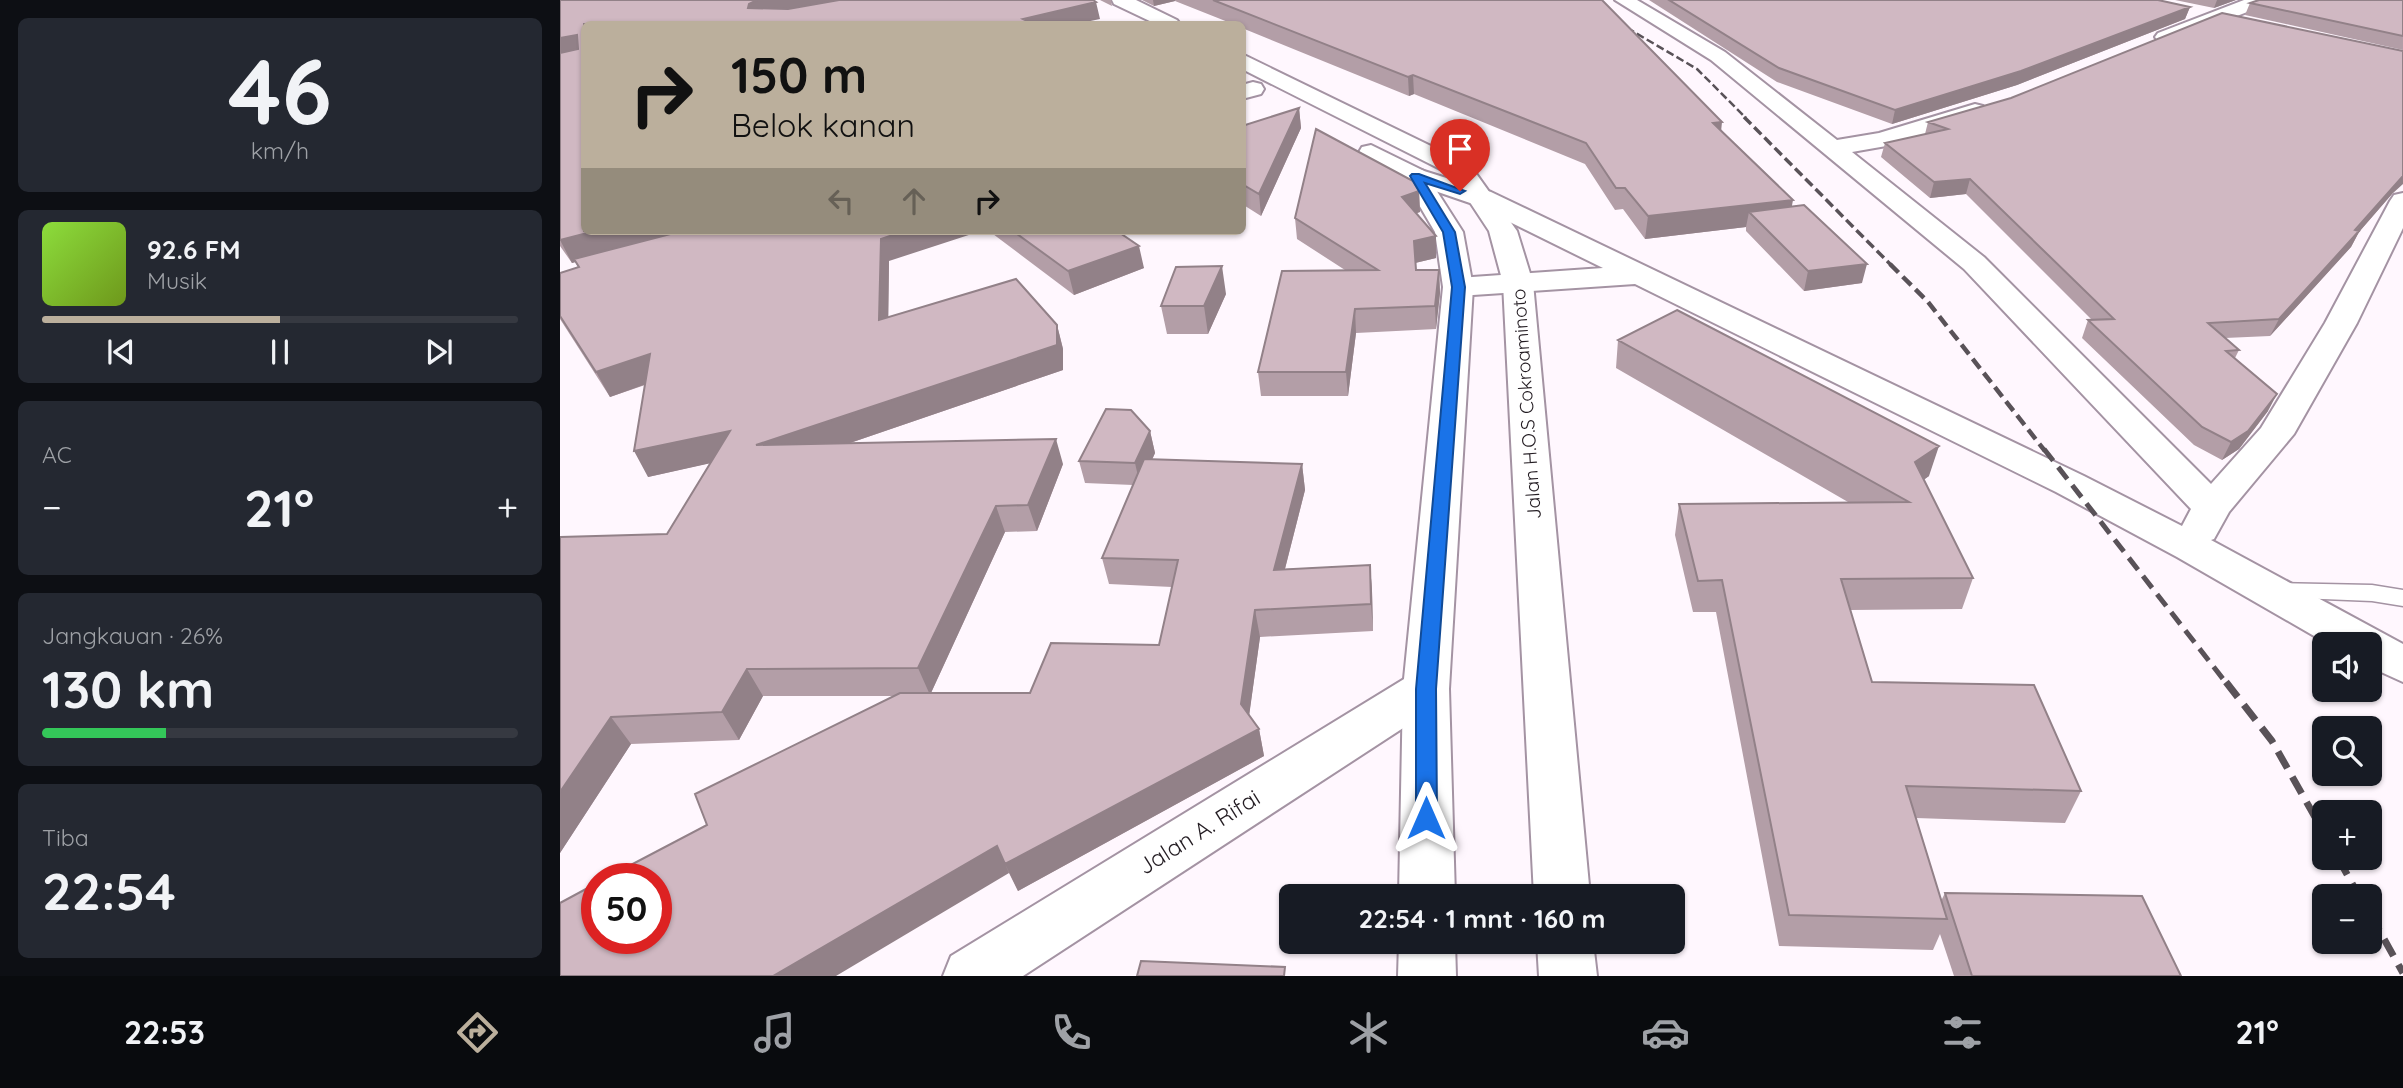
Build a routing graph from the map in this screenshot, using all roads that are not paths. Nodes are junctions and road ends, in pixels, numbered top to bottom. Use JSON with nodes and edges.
{"nodes":[{"id":1,"x":1121,"y":0,"type":"edge"},
{"id":2,"x":1624,"y":0,"type":"edge"},
{"id":3,"x":2261,"y":0,"type":"edge"},
{"id":4,"x":2189,"y":11,"type":"edge"},
{"id":5,"x":1105,"y":12,"type":"dead end"},
{"id":6,"x":2215,"y":16,"type":"junction"},
{"id":7,"x":1122,"y":21,"type":"edge"},
{"id":8,"x":1164,"y":21,"type":"edge"},
{"id":9,"x":2258,"y":25,"type":"edge"},
{"id":10,"x":2152,"y":43,"type":"edge"},
{"id":11,"x":1246,"y":81,"type":"edge"},
{"id":12,"x":1246,"y":82,"type":"edge"},
{"id":13,"x":1996,"y":103,"type":"edge"},
{"id":14,"x":1833,"y":148,"type":"junction"},
{"id":15,"x":1415,"y":176,"type":"junction"},
{"id":16,"x":1482,"y":198,"type":"junction"},
{"id":17,"x":2403,"y":201,"type":"edge"},
{"id":18,"x":1640,"y":275,"type":"junction"},
{"id":19,"x":1518,"y":283,"type":"junction"},
{"id":20,"x":1458,"y":287,"type":"junction"},
{"id":21,"x":2212,"y":507,"type":"junction"},
{"id":22,"x":2191,"y":547,"type":"junction"},
{"id":23,"x":2270,"y":591,"type":"junction"},
{"id":24,"x":2403,"y":598,"type":"edge"},
{"id":25,"x":2343,"y":632,"type":"edge"},
{"id":26,"x":2382,"y":654,"type":"edge"},
{"id":27,"x":2403,"y":665,"type":"edge"},
{"id":28,"x":1426,"y":689,"type":"junction"},
{"id":29,"x":1427,"y":884,"type":"edge"},
{"id":30,"x":1561,"y":884,"type":"edge"},
{"id":31,"x":1427,"y":954,"type":"edge"},
{"id":32,"x":1566,"y":954,"type":"edge"},
{"id":33,"x":972,"y":976,"type":"edge"},
{"id":34,"x":1427,"y":976,"type":"edge"},
{"id":35,"x":1568,"y":976,"type":"edge"}],
"edges":[{"from":1,"to":8,"type":"street"},
{"from":2,"to":14,"type":"street"},
{"from":3,"to":6,"type":"street"},
{"from":4,"to":6,"type":"street"},
{"from":5,"to":7,"type":"street"},
{"from":6,"to":9,"type":"street"},
{"from":6,"to":10,"type":"street"},
{"from":11,"to":16,"type":"street","name":"Jalan H.O.S Cokroaminoto"},
{"from":12,"to":15,"type":"street","name":"Jalan H.O.S Cokroaminoto"},
{"from":13,"to":14,"type":"street"},
{"from":14,"to":21,"type":"street"},
{"from":15,"to":16,"type":"street","name":"Jalan H.O.S Cokroaminoto"},
{"from":15,"to":20,"type":"street"},
{"from":16,"to":18,"type":"street","name":"Jalan H.O.S Cokroaminoto"},
{"from":16,"to":19,"type":"street","name":"Jalan H.O.S Cokroaminoto"},
{"from":17,"to":21,"type":"street"},
{"from":18,"to":19,"type":"street"},
{"from":18,"to":22,"type":"street","name":"Jalan H.O.S Cokroaminoto"},
{"from":19,"to":20,"type":"street"},
{"from":19,"to":30,"type":"street","name":"Jalan H.O.S Cokroaminoto"},
{"from":20,"to":28,"type":"street"},
{"from":21,"to":22,"type":"street"},
{"from":22,"to":23,"type":"street","name":"Jalan H.O.S Cokroaminoto"},
{"from":23,"to":24,"type":"lane"},
{"from":23,"to":25,"type":"street","name":"Jalan H.O.S Cokroaminoto"},
{"from":26,"to":27,"type":"street"},
{"from":28,"to":29,"type":"street"},
{"from":28,"to":33,"type":"street","name":"Jalan A. Rifai"},
{"from":31,"to":34,"type":"street"},
{"from":32,"to":35,"type":"street"}]}
